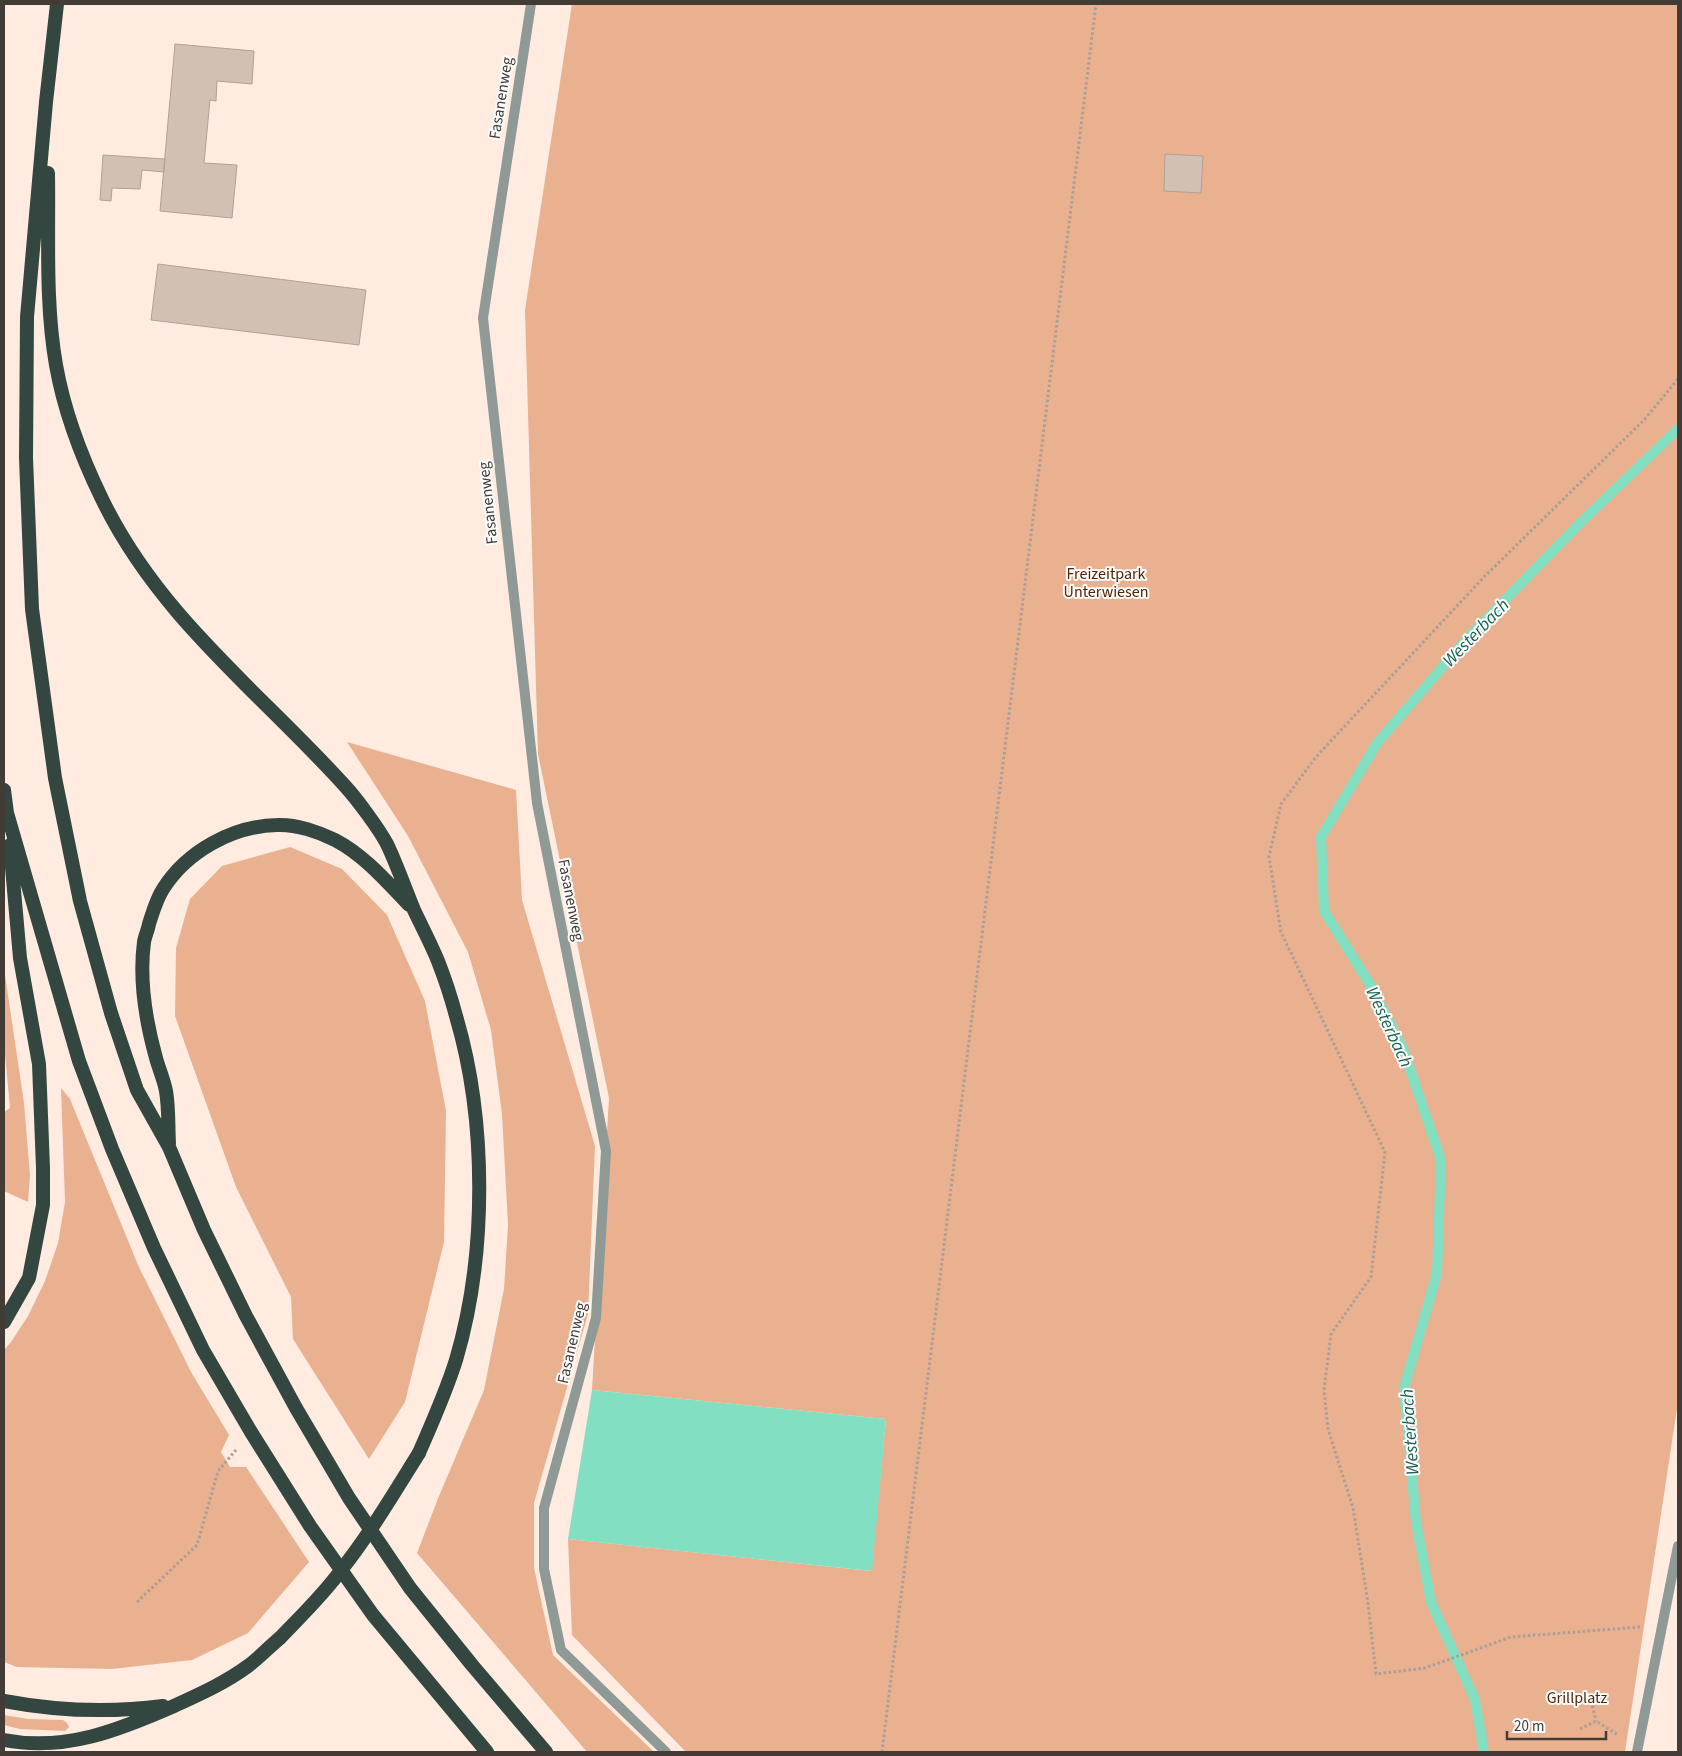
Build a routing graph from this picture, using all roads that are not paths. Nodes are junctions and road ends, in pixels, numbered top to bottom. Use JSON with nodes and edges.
{"nodes":[{"id":1,"x":57,"y":4,"type":"edge"},
{"id":2,"x":531,"y":4,"type":"edge"},
{"id":3,"x":46,"y":102,"type":"junction"},
{"id":4,"x":4,"y":790,"type":"edge"},
{"id":5,"x":7,"y":813,"type":"junction"},
{"id":6,"x":415,"y":912,"type":"junction"},
{"id":7,"x":169,"y":1147,"type":"junction"},
{"id":8,"x":4,"y":1322,"type":"edge"},
{"id":9,"x":1678,"y":1546,"type":"edge"},
{"id":10,"x":4,"y":1701,"type":"edge"},
{"id":11,"x":176,"y":1705,"type":"junction"},
{"id":12,"x":4,"y":1740,"type":"edge"},
{"id":13,"x":1638,"y":1750,"type":"edge"},
{"id":14,"x":487,"y":1752,"type":"edge"},
{"id":15,"x":546,"y":1752,"type":"edge"},
{"id":16,"x":666,"y":1752,"type":"edge"}],
"edges":[{"from":1,"to":3,"type":"highway"},
{"from":2,"to":16,"type":"lane","name":"Fasanenweg"},
{"from":3,"to":6,"type":"highway"},
{"from":3,"to":7,"type":"highway"},
{"from":4,"to":5,"type":"highway"},
{"from":5,"to":8,"type":"highway"},
{"from":5,"to":14,"type":"highway"},
{"from":6,"to":7,"type":"highway"},
{"from":6,"to":11,"type":"highway","bridge":true},
{"from":7,"to":15,"type":"highway"},
{"from":9,"to":13,"type":"lane"},
{"from":10,"to":11,"type":"highway"},
{"from":11,"to":12,"type":"highway"}]}
